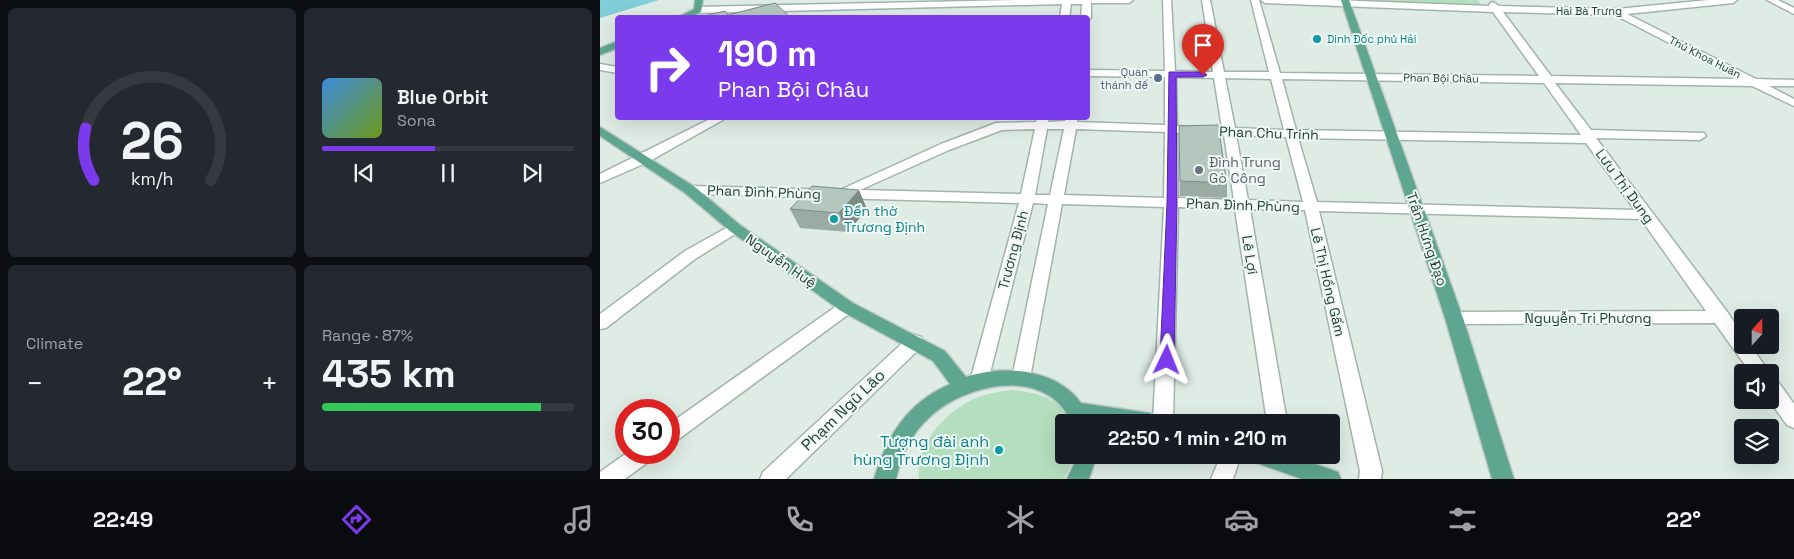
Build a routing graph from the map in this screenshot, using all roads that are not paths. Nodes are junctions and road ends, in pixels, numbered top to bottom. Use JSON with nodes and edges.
{"nodes":[{"id":1,"x":1087,"y":0,"type":"edge"},
{"id":2,"x":1129,"y":0,"type":"edge"},
{"id":3,"x":1167,"y":0,"type":"edge"},
{"id":4,"x":1206,"y":0,"type":"edge"},
{"id":5,"x":1255,"y":0,"type":"edge"},
{"id":6,"x":1265,"y":0,"type":"edge"},
{"id":7,"x":1733,"y":0,"type":"edge"},
{"id":8,"x":1771,"y":0,"type":"edge"},
{"id":9,"x":1066,"y":1,"type":"junction"},
{"id":10,"x":1297,"y":2,"type":"junction"},
{"id":11,"x":1345,"y":2,"type":"edge"},
{"id":12,"x":699,"y":4,"type":"edge"},
{"id":13,"x":864,"y":5,"type":"junction"},
{"id":14,"x":1493,"y":5,"type":"edge"},
{"id":15,"x":1794,"y":11,"type":"edge"},
{"id":16,"x":1303,"y":12,"type":"dead end"},
{"id":17,"x":1616,"y":12,"type":"junction"},
{"id":18,"x":684,"y":15,"type":"edge"},
{"id":19,"x":856,"y":15,"type":"edge"},
{"id":20,"x":1064,"y":15,"type":"edge"},
{"id":21,"x":1086,"y":15,"type":"edge"},
{"id":22,"x":615,"y":45,"type":"edge"},
{"id":23,"x":600,"y":52,"type":"edge"},
{"id":24,"x":600,"y":67,"type":"edge"},
{"id":25,"x":615,"y":70,"type":"edge"},
{"id":26,"x":1090,"y":73,"type":"edge"},
{"id":27,"x":1172,"y":74,"type":"junction"},
{"id":28,"x":1218,"y":75,"type":"junction"},
{"id":29,"x":1276,"y":76,"type":"junction"},
{"id":30,"x":1372,"y":77,"type":"junction"},
{"id":31,"x":1547,"y":80,"type":"junction"},
{"id":32,"x":1756,"y":83,"type":"junction"},
{"id":33,"x":1794,"y":83,"type":"edge"},
{"id":34,"x":1794,"y":102,"type":"edge"},
{"id":35,"x":716,"y":120,"type":"edge"},
{"id":36,"x":1042,"y":121,"type":"edge"},
{"id":37,"x":1071,"y":121,"type":"edge"},
{"id":38,"x":1172,"y":130,"type":"junction"},
{"id":39,"x":600,"y":131,"type":"edge"},
{"id":40,"x":1228,"y":131,"type":"junction"},
{"id":41,"x":1291,"y":134,"type":"junction"},
{"id":42,"x":1391,"y":136,"type":"junction"},
{"id":43,"x":1700,"y":136,"type":"dead end"},
{"id":44,"x":1589,"y":137,"type":"junction"},
{"id":45,"x":643,"y":158,"type":"junction"},
{"id":46,"x":600,"y":178,"type":"edge"},
{"id":47,"x":690,"y":190,"type":"junction"},
{"id":48,"x":842,"y":194,"type":"junction"},
{"id":49,"x":1027,"y":198,"type":"junction"},
{"id":50,"x":1056,"y":199,"type":"junction"},
{"id":51,"x":1172,"y":203,"type":"junction"},
{"id":52,"x":1242,"y":206,"type":"junction"},
{"id":53,"x":1310,"y":207,"type":"junction"},
{"id":54,"x":1417,"y":209,"type":"junction"},
{"id":55,"x":1647,"y":215,"type":"junction"},
{"id":56,"x":735,"y":228,"type":"junction"},
{"id":57,"x":846,"y":307,"type":"junction"},
{"id":58,"x":1722,"y":317,"type":"junction"},
{"id":59,"x":1454,"y":318,"type":"junction"},
{"id":60,"x":600,"y":323,"type":"edge"},
{"id":61,"x":915,"y":342,"type":"junction"},
{"id":62,"x":1754,"y":364,"type":"edge"},
{"id":63,"x":1021,"y":378,"type":"junction"},
{"id":64,"x":971,"y":384,"type":"junction"},
{"id":65,"x":1779,"y":398,"type":"edge"},
{"id":66,"x":1077,"y":414,"type":"edge"},
{"id":67,"x":1164,"y":414,"type":"edge"},
{"id":68,"x":1276,"y":414,"type":"edge"},
{"id":69,"x":1794,"y":419,"type":"edge"},
{"id":70,"x":680,"y":427,"type":"edge"},
{"id":71,"x":629,"y":464,"type":"edge"},
{"id":72,"x":1084,"y":464,"type":"edge"},
{"id":73,"x":1228,"y":464,"type":"edge"},
{"id":74,"x":1290,"y":464,"type":"edge"},
{"id":75,"x":608,"y":479,"type":"edge"},
{"id":76,"x":771,"y":479,"type":"edge"},
{"id":77,"x":885,"y":479,"type":"edge"},
{"id":78,"x":1078,"y":479,"type":"edge"},
{"id":79,"x":1222,"y":479,"type":"edge"},
{"id":80,"x":1330,"y":479,"type":"edge"},
{"id":81,"x":1370,"y":479,"type":"edge"},
{"id":82,"x":1503,"y":479,"type":"edge"}],
"edges":[{"from":1,"to":2,"type":"street"},
{"from":1,"to":9,"type":"street"},
{"from":1,"to":21,"type":"street"},
{"from":3,"to":27,"type":"street"},
{"from":4,"to":28,"type":"street","name":"Lê Lợi"},
{"from":5,"to":29,"type":"street","name":"Lê Thị Hồng Gấm"},
{"from":6,"to":10,"type":"street","name":"Hai Bà Trưng"},
{"from":7,"to":17,"type":"street","name":"Hai Bà Trưng"},
{"from":8,"to":15,"type":"street"},
{"from":9,"to":13,"type":"street"},
{"from":9,"to":20,"type":"street"},
{"from":10,"to":11,"type":"street","name":"Hai Bà Trưng"},
{"from":10,"to":16,"type":"street"},
{"from":11,"to":14,"type":"street","name":"Hai Bà Trưng"},
{"from":11,"to":30,"type":"main road","name":"Trần Hưng Đạo"},
{"from":12,"to":13,"type":"street"},
{"from":12,"to":18,"type":"main road"},
{"from":13,"to":19,"type":"street"},
{"from":14,"to":17,"type":"street","name":"Hai Bà Trưng"},
{"from":14,"to":31,"type":"street","name":"Lưu Thị Dung"},
{"from":17,"to":32,"type":"street","name":"Thủ Khoa Huân"},
{"from":22,"to":23,"type":"main road"},
{"from":24,"to":25,"type":"street"},
{"from":26,"to":27,"type":"street","name":"Phan Bội Châu"},
{"from":27,"to":28,"type":"street","name":"Phan Bội Châu"},
{"from":27,"to":38,"type":"street"},
{"from":28,"to":29,"type":"street","name":"Phan Bội Châu"},
{"from":28,"to":40,"type":"street","name":"Lê Lợi"},
{"from":29,"to":30,"type":"street","name":"Phan Bội Châu"},
{"from":29,"to":41,"type":"street","name":"Lê Thị Hồng Gấm"},
{"from":30,"to":31,"type":"street","name":"Phan Bội Châu"},
{"from":30,"to":42,"type":"main road","name":"Trần Hưng Đạo"},
{"from":31,"to":32,"type":"street","name":"Phan Bội Châu"},
{"from":31,"to":44,"type":"street","name":"Lưu Thị Dung"},
{"from":32,"to":33,"type":"street","name":"Phan Bội Châu"},
{"from":32,"to":34,"type":"street","name":"Thủ Khoa Huân"},
{"from":35,"to":45,"type":"street"},
{"from":36,"to":37,"type":"street","name":"Phan Chu Trinh"},
{"from":36,"to":48,"type":"street","name":"Phan Chu Trinh"},
{"from":36,"to":49,"type":"street","name":"Trương Định"},
{"from":37,"to":38,"type":"street","name":"Phan Chu Trinh"},
{"from":37,"to":50,"type":"street"},
{"from":38,"to":40,"type":"street","name":"Phan Chu Trinh"},
{"from":38,"to":51,"type":"street"},
{"from":39,"to":45,"type":"main road","name":"Nguyễn Huệ"},
{"from":40,"to":41,"type":"street","name":"Phan Chu Trinh"},
{"from":40,"to":52,"type":"street","name":"Lê Lợi"},
{"from":41,"to":42,"type":"street","name":"Phan Chu Trinh"},
{"from":41,"to":53,"type":"street","name":"Lê Thị Hồng Gấm"},
{"from":42,"to":44,"type":"street","name":"Phan Chu Trinh"},
{"from":42,"to":54,"type":"main road","name":"Trần Hưng Đạo"},
{"from":43,"to":44,"type":"street","name":"Phan Chu Trinh"},
{"from":44,"to":55,"type":"street","name":"Lưu Thị Dung"},
{"from":45,"to":46,"type":"street"},
{"from":45,"to":47,"type":"main road","name":"Nguyễn Huệ"},
{"from":47,"to":48,"type":"street","name":"Phan Đình Phùng"},
{"from":47,"to":56,"type":"main road","name":"Nguyễn Huệ"},
{"from":48,"to":49,"type":"street","name":"Phan Đình Phùng"},
{"from":49,"to":50,"type":"street","name":"Phan Đình Phùng"},
{"from":49,"to":64,"type":"street","name":"Trương Định"},
{"from":50,"to":51,"type":"street","name":"Phan Đình Phùng"},
{"from":50,"to":63,"type":"street"},
{"from":51,"to":52,"type":"street","name":"Phan Đình Phùng"},
{"from":51,"to":67,"type":"street"},
{"from":52,"to":53,"type":"street","name":"Phan Đình Phùng"},
{"from":52,"to":68,"type":"street","name":"Lê Lợi"},
{"from":53,"to":54,"type":"street","name":"Phan Đình Phùng"},
{"from":53,"to":81,"type":"street","name":"Lê Thị Hồng Gấm"},
{"from":54,"to":55,"type":"street","name":"Phan Đình Phùng"},
{"from":54,"to":59,"type":"main road","name":"Trần Hưng Đạo"},
{"from":55,"to":58,"type":"street","name":"Lưu Thị Dung"},
{"from":56,"to":57,"type":"main road","name":"Nguyễn Huệ"},
{"from":56,"to":60,"type":"street"},
{"from":57,"to":61,"type":"main road","name":"Nguyễn Huệ"},
{"from":57,"to":70,"type":"street"},
{"from":58,"to":59,"type":"street","name":"Nguyễn Tri Phương"},
{"from":58,"to":62,"type":"street","name":"Lưu Thị Dung"},
{"from":59,"to":82,"type":"main road","name":"Trần Hưng Đạo"},
{"from":61,"to":64,"type":"main road","name":"Nguyễn Huệ"},
{"from":61,"to":76,"type":"street","name":"Phạm Ngũ Lão"},
{"from":63,"to":64,"type":"main road"},
{"from":63,"to":66,"type":"main road"},
{"from":64,"to":77,"type":"main road"},
{"from":65,"to":69,"type":"street"},
{"from":71,"to":75,"type":"street"},
{"from":72,"to":78,"type":"main road"},
{"from":73,"to":79,"type":"street"},
{"from":74,"to":80,"type":"main road"}]}
